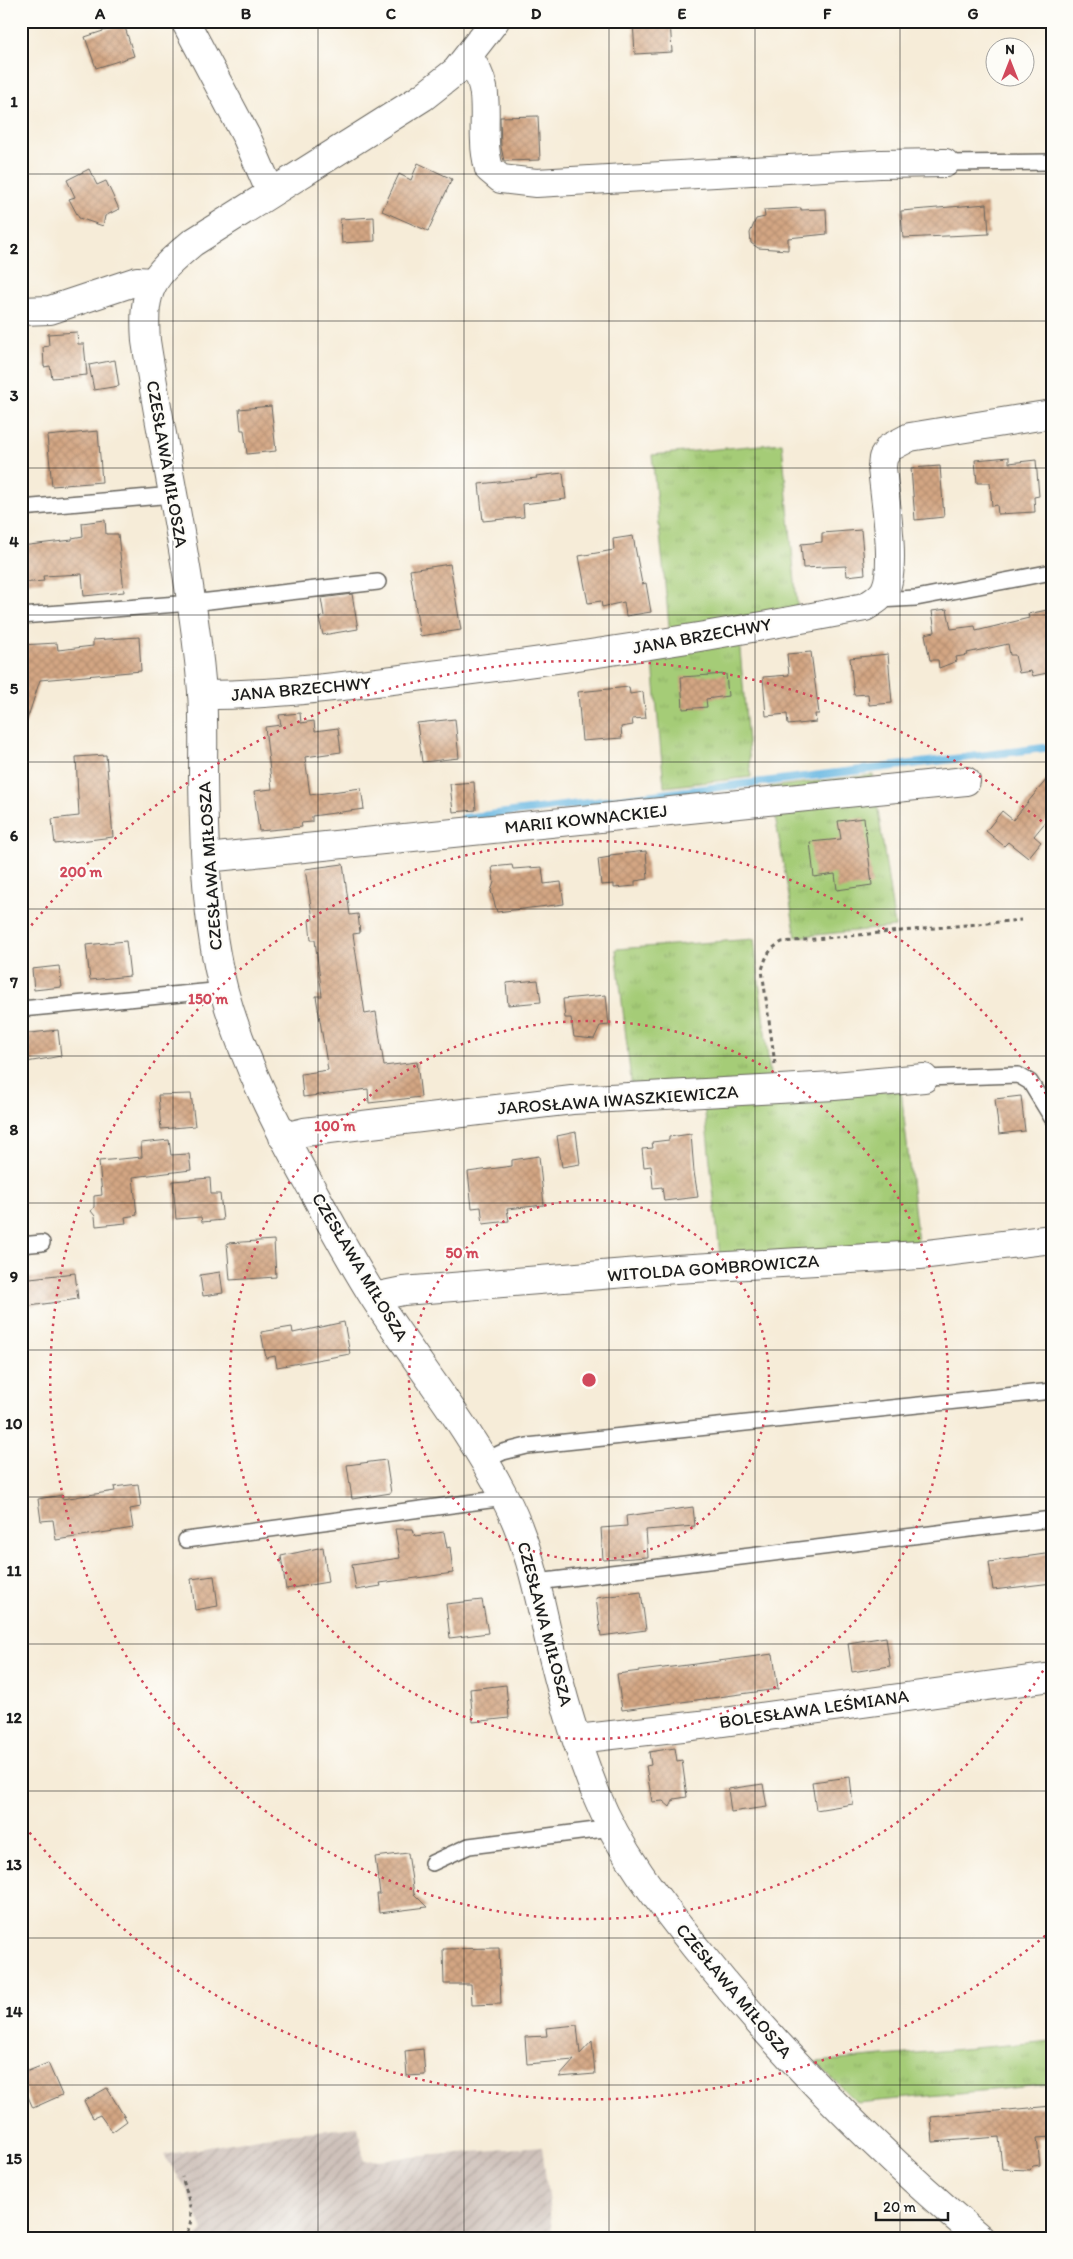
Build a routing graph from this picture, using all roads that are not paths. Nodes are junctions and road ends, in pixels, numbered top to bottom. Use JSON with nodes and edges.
{"nodes":[{"id":1,"x":186,"y":21,"type":"edge"},
{"id":2,"x":495,"y":21,"type":"edge"},
{"id":3,"x":468,"y":57,"type":"junction"},
{"id":4,"x":1052,"y":162,"type":"edge"},
{"id":5,"x":945,"y":163,"type":"joint"},
{"id":6,"x":270,"y":191,"type":"junction"},
{"id":7,"x":152,"y":282,"type":"junction"},
{"id":8,"x":21,"y":311,"type":"edge"},
{"id":9,"x":1052,"y":414,"type":"edge"},
{"id":10,"x":172,"y":495,"type":"junction"},
{"id":11,"x":21,"y":508,"type":"edge"},
{"id":12,"x":1052,"y":572,"type":"edge"},
{"id":13,"x":378,"y":582,"type":"dead end"},
{"id":14,"x":878,"y":600,"type":"junction"},
{"id":15,"x":191,"y":603,"type":"junction"},
{"id":16,"x":21,"y":616,"type":"edge"},
{"id":17,"x":202,"y":696,"type":"junction"},
{"id":18,"x":966,"y":781,"type":"dead end"},
{"id":19,"x":206,"y":858,"type":"junction"},
{"id":20,"x":224,"y":990,"type":"junction"},
{"id":21,"x":21,"y":1009,"type":"edge"},
{"id":22,"x":924,"y":1078,"type":"joint"},
{"id":23,"x":1052,"y":1118,"type":"edge"},
{"id":24,"x":283,"y":1137,"type":"junction"},
{"id":25,"x":1052,"y":1239,"type":"edge"},
{"id":26,"x":42,"y":1243,"type":"dead end"},
{"id":27,"x":21,"y":1245,"type":"edge"},
{"id":28,"x":374,"y":1297,"type":"junction"},
{"id":29,"x":1052,"y":1391,"type":"edge"},
{"id":30,"x":484,"y":1461,"type":"junction"},
{"id":31,"x":505,"y":1498,"type":"junction"},
{"id":32,"x":1052,"y":1519,"type":"edge"},
{"id":33,"x":186,"y":1540,"type":"dead end"},
{"id":34,"x":537,"y":1582,"type":"junction"},
{"id":35,"x":1052,"y":1677,"type":"edge"},
{"id":36,"x":577,"y":1739,"type":"junction"},
{"id":37,"x":612,"y":1828,"type":"junction"},
{"id":38,"x":432,"y":1864,"type":"dead end"},
{"id":39,"x":980,"y":2238,"type":"edge"}],
"edges":[{"from":1,"to":6,"type":"street"},
{"from":2,"to":3,"type":"street","name":"CZESŁAWA MIŁOSZA"},
{"from":3,"to":5,"type":"street"},
{"from":3,"to":6,"type":"street","name":"CZESŁAWA MIŁOSZA"},
{"from":4,"to":5,"type":"lane"},
{"from":6,"to":7,"type":"street","name":"CZESŁAWA MIŁOSZA"},
{"from":7,"to":8,"type":"street"},
{"from":7,"to":10,"type":"street","name":"CZESŁAWA MIŁOSZA"},
{"from":9,"to":14,"type":"street"},
{"from":10,"to":11,"type":"lane"},
{"from":10,"to":15,"type":"street","name":"CZESŁAWA MIŁOSZA"},
{"from":12,"to":14,"type":"lane"},
{"from":13,"to":15,"type":"lane"},
{"from":14,"to":17,"type":"street","name":"JANA BRZECHWY"},
{"from":15,"to":16,"type":"lane"},
{"from":15,"to":17,"type":"street","name":"CZESŁAWA MIŁOSZA"},
{"from":17,"to":19,"type":"street","name":"CZESŁAWA MIŁOSZA"},
{"from":18,"to":19,"type":"street","name":"MARII KOWNACKIEJ"},
{"from":19,"to":20,"type":"street","name":"CZESŁAWA MIŁOSZA"},
{"from":20,"to":21,"type":"lane"},
{"from":20,"to":24,"type":"street","name":"CZESŁAWA MIŁOSZA"},
{"from":22,"to":23,"type":"lane"},
{"from":22,"to":24,"type":"street","name":"JAROSŁAWA IWASZKIEWICZA"},
{"from":24,"to":28,"type":"street","name":"CZESŁAWA MIŁOSZA"},
{"from":25,"to":28,"type":"street","name":"WITOLDA GOMBROWICZA"},
{"from":26,"to":27,"type":"lane"},
{"from":28,"to":30,"type":"street","name":"CZESŁAWA MIŁOSZA"},
{"from":29,"to":30,"type":"lane"},
{"from":30,"to":31,"type":"street","name":"CZESŁAWA MIŁOSZA"},
{"from":31,"to":33,"type":"lane"},
{"from":31,"to":34,"type":"street","name":"CZESŁAWA MIŁOSZA"},
{"from":32,"to":34,"type":"lane"},
{"from":34,"to":36,"type":"street","name":"CZESŁAWA MIŁOSZA"},
{"from":35,"to":36,"type":"street","name":"BOLESŁAWA LEŚMIANA"},
{"from":36,"to":37,"type":"street","name":"CZESŁAWA MIŁOSZA"},
{"from":37,"to":38,"type":"lane"},
{"from":37,"to":39,"type":"street","name":"CZESŁAWA MIŁOSZA"}]}
